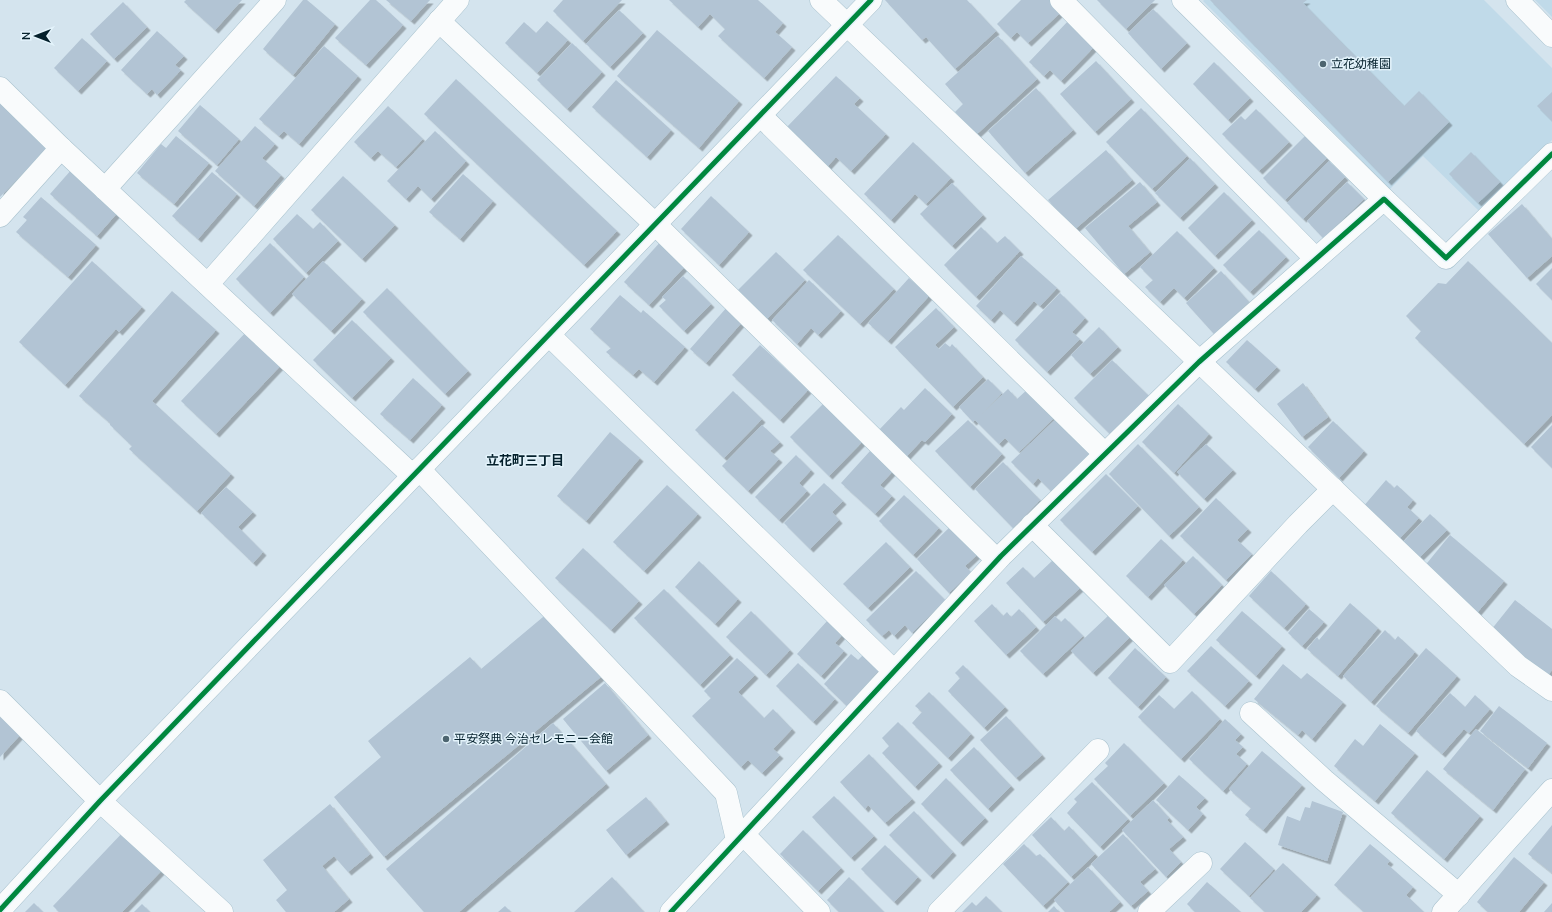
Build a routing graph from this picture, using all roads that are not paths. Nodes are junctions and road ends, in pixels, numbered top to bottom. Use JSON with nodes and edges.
{"nodes":[{"id":1,"x":274,"y":0,"type":"edge"},
{"id":2,"x":458,"y":0,"type":"edge"},
{"id":3,"x":821,"y":0,"type":"edge"},
{"id":4,"x":871,"y":0,"type":"edge"},
{"id":5,"x":1061,"y":0,"type":"edge"},
{"id":6,"x":1182,"y":0,"type":"edge"},
{"id":7,"x":1517,"y":0,"type":"edge"},
{"id":8,"x":440,"y":21,"type":"junction"},
{"id":9,"x":848,"y":26,"type":"junction"},
{"id":10,"x":1552,"y":36,"type":"edge"},
{"id":11,"x":0,"y":88,"type":"edge"},
{"id":12,"x":761,"y":116,"type":"junction"},
{"id":13,"x":61,"y":148,"type":"junction"},
{"id":14,"x":1552,"y":154,"type":"edge"},
{"id":15,"x":105,"y":188,"type":"junction"},
{"id":16,"x":1384,"y":199,"type":"junction"},
{"id":17,"x":0,"y":216,"type":"edge"},
{"id":18,"x":656,"y":225,"type":"junction"},
{"id":19,"x":1316,"y":259,"type":"junction"},
{"id":20,"x":208,"y":284,"type":"junction"},
{"id":21,"x":549,"y":335,"type":"junction"},
{"id":22,"x":1199,"y":362,"type":"junction"},
{"id":23,"x":1105,"y":454,"type":"junction"},
{"id":24,"x":416,"y":472,"type":"junction"},
{"id":25,"x":1333,"y":489,"type":"junction"},
{"id":26,"x":1032,"y":525,"type":"junction"},
{"id":27,"x":997,"y":560,"type":"junction"},
{"id":28,"x":894,"y":671,"type":"junction"},
{"id":29,"x":1552,"y":690,"type":"edge"},
{"id":30,"x":0,"y":702,"type":"edge"},
{"id":31,"x":1251,"y":713,"type":"dead end"},
{"id":32,"x":1098,"y":750,"type":"dead end"},
{"id":33,"x":100,"y":801,"type":"junction"},
{"id":34,"x":1548,"y":801,"type":"edge"},
{"id":35,"x":740,"y":837,"type":"junction"},
{"id":36,"x":1201,"y":863,"type":"dead end"},
{"id":37,"x":1454,"y":905,"type":"edge"},
{"id":38,"x":0,"y":910,"type":"edge"},
{"id":39,"x":222,"y":912,"type":"edge"},
{"id":40,"x":671,"y":912,"type":"edge"},
{"id":41,"x":819,"y":912,"type":"edge"},
{"id":42,"x":939,"y":912,"type":"edge"},
{"id":43,"x":1149,"y":912,"type":"edge"}],
"edges":[{"from":1,"to":15,"type":"street"},
{"from":2,"to":8,"type":"street"},
{"from":3,"to":9,"type":"street"},
{"from":4,"to":9,"type":"street"},
{"from":5,"to":19,"type":"street"},
{"from":6,"to":16,"type":"street"},
{"from":7,"to":10,"type":"street"},
{"from":8,"to":18,"type":"street"},
{"from":8,"to":20,"type":"street"},
{"from":9,"to":12,"type":"street"},
{"from":9,"to":22,"type":"street"},
{"from":11,"to":13,"type":"street"},
{"from":12,"to":18,"type":"street"},
{"from":12,"to":23,"type":"street"},
{"from":13,"to":15,"type":"street"},
{"from":13,"to":17,"type":"street"},
{"from":14,"to":16,"type":"street"},
{"from":15,"to":20,"type":"street"},
{"from":16,"to":19,"type":"street"},
{"from":18,"to":21,"type":"street"},
{"from":18,"to":27,"type":"street"},
{"from":19,"to":22,"type":"street"},
{"from":20,"to":24,"type":"street"},
{"from":21,"to":24,"type":"street"},
{"from":21,"to":28,"type":"street"},
{"from":22,"to":23,"type":"street"},
{"from":22,"to":25,"type":"street"},
{"from":23,"to":26,"type":"street"},
{"from":24,"to":33,"type":"street"},
{"from":24,"to":35,"type":"street"},
{"from":25,"to":26,"type":"street"},
{"from":25,"to":29,"type":"street"},
{"from":26,"to":27,"type":"street"},
{"from":27,"to":28,"type":"street"},
{"from":28,"to":35,"type":"street"},
{"from":30,"to":33,"type":"street"},
{"from":31,"to":37,"type":"street"},
{"from":32,"to":42,"type":"street"},
{"from":33,"to":38,"type":"street"},
{"from":33,"to":39,"type":"street"},
{"from":34,"to":37,"type":"street"},
{"from":35,"to":40,"type":"street"},
{"from":35,"to":41,"type":"street"},
{"from":36,"to":43,"type":"street"}]}
